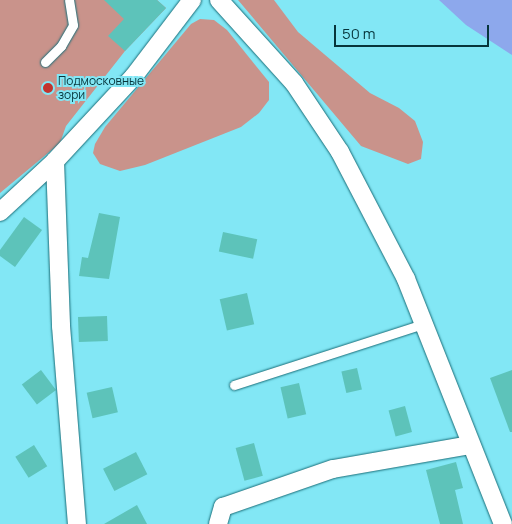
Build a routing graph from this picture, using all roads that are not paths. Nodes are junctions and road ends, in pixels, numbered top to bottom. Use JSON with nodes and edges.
{"nodes":[{"id":1,"x":69,"y":0,"type":"edge"},
{"id":2,"x":192,"y":0,"type":"edge"},
{"id":3,"x":219,"y":0,"type":"edge"},
{"id":4,"x":45,"y":62,"type":"dead end"},
{"id":5,"x":55,"y":161,"type":"junction"},
{"id":6,"x":0,"y":212,"type":"edge"},
{"id":7,"x":423,"y":324,"type":"junction"},
{"id":8,"x":234,"y":385,"type":"dead end"},
{"id":9,"x":470,"y":445,"type":"junction"},
{"id":10,"x":77,"y":524,"type":"edge"},
{"id":11,"x":218,"y":524,"type":"edge"},
{"id":12,"x":503,"y":524,"type":"edge"}],
"edges":[{"from":1,"to":4,"type":"lane"},
{"from":2,"to":5,"type":"street"},
{"from":3,"to":7,"type":"street"},
{"from":5,"to":6,"type":"street"},
{"from":5,"to":10,"type":"street"},
{"from":7,"to":8,"type":"lane"},
{"from":7,"to":9,"type":"street"},
{"from":9,"to":11,"type":"street"},
{"from":9,"to":12,"type":"street"}]}
